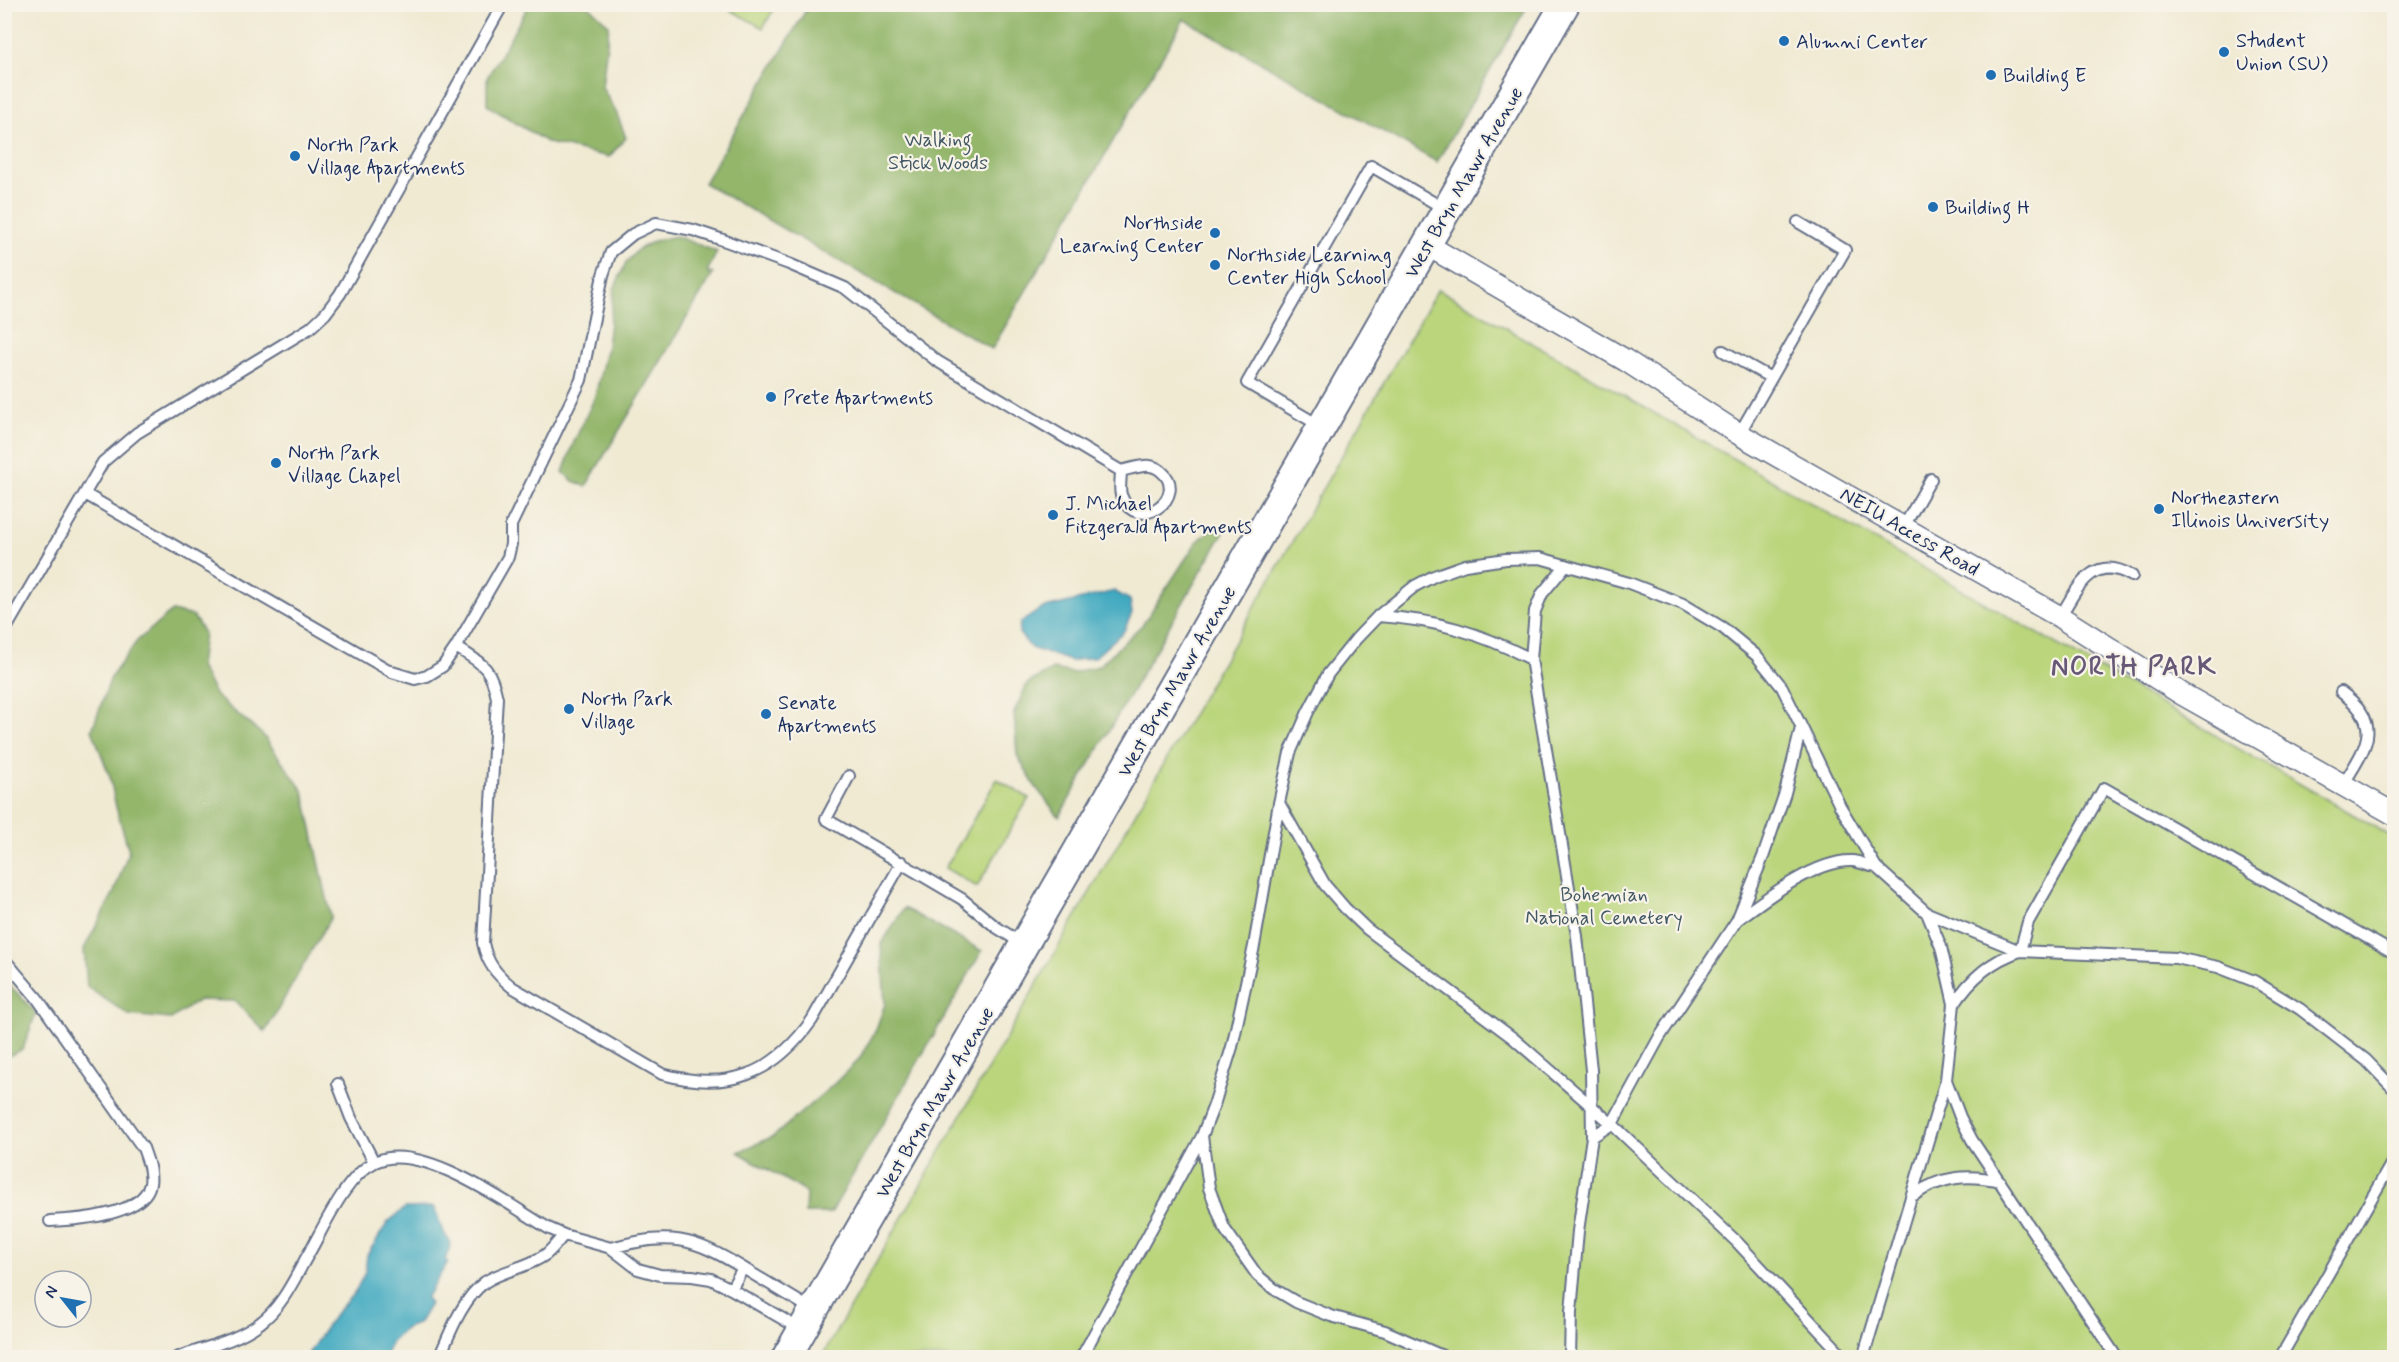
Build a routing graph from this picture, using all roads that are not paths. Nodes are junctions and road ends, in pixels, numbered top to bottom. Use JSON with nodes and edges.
{"nodes":[{"id":1,"x":503,"y":4,"type":"edge"},
{"id":2,"x":1565,"y":4,"type":"edge"},
{"id":3,"x":1447,"y":210,"type":"junction"},
{"id":4,"x":1797,"y":222,"type":"dead end"},
{"id":5,"x":1427,"y":245,"type":"junction"},
{"id":6,"x":1723,"y":351,"type":"dead end"},
{"id":7,"x":1771,"y":378,"type":"junction"},
{"id":8,"x":1322,"y":427,"type":"junction"},
{"id":9,"x":1739,"y":434,"type":"junction"},
{"id":10,"x":1121,"y":471,"type":"junction"},
{"id":11,"x":1931,"y":479,"type":"dead end"},
{"id":12,"x":85,"y":494,"type":"junction"},
{"id":13,"x":1904,"y":528,"type":"junction"},
{"id":14,"x":1566,"y":565,"type":"junction"},
{"id":15,"x":2132,"y":576,"type":"dead end"},
{"id":16,"x":1378,"y":616,"type":"junction"},
{"id":17,"x":2060,"y":617,"type":"junction"},
{"id":18,"x":4,"y":632,"type":"edge"},
{"id":19,"x":456,"y":648,"type":"junction"},
{"id":20,"x":1531,"y":659,"type":"junction"},
{"id":21,"x":2341,"y":693,"type":"dead end"},
{"id":22,"x":1802,"y":728,"type":"junction"},
{"id":23,"x":849,"y":776,"type":"dead end"},
{"id":24,"x":2343,"y":785,"type":"junction"},
{"id":25,"x":1279,"y":803,"type":"junction"},
{"id":26,"x":2394,"y":814,"type":"edge"},
{"id":27,"x":902,"y":862,"type":"junction"},
{"id":28,"x":1876,"y":867,"type":"junction"},
{"id":29,"x":1928,"y":913,"type":"junction"},
{"id":30,"x":1737,"y":920,"type":"junction"},
{"id":31,"x":1025,"y":945,"type":"junction"},
{"id":32,"x":2020,"y":951,"type":"junction"},
{"id":33,"x":2394,"y":953,"type":"edge"},
{"id":34,"x":4,"y":959,"type":"edge"},
{"id":35,"x":1954,"y":1005,"type":"junction"},
{"id":36,"x":1946,"y":1080,"type":"junction"},
{"id":37,"x":338,"y":1084,"type":"dead end"},
{"id":38,"x":2394,"y":1089,"type":"edge"},
{"id":39,"x":1593,"y":1110,"type":"junction"},
{"id":40,"x":1612,"y":1124,"type":"junction"},
{"id":41,"x":1202,"y":1136,"type":"junction"},
{"id":42,"x":1592,"y":1137,"type":"junction"},
{"id":43,"x":2394,"y":1159,"type":"edge"},
{"id":44,"x":374,"y":1162,"type":"junction"},
{"id":45,"x":2000,"y":1181,"type":"junction"},
{"id":46,"x":1914,"y":1195,"type":"junction"},
{"id":47,"x":50,"y":1221,"type":"dead end"},
{"id":48,"x":564,"y":1235,"type":"junction"},
{"id":49,"x":611,"y":1248,"type":"junction"},
{"id":50,"x":743,"y":1268,"type":"junction"},
{"id":51,"x":731,"y":1289,"type":"junction"},
{"id":52,"x":808,"y":1321,"type":"junction"},
{"id":53,"x":176,"y":1358,"type":"edge"},
{"id":54,"x":439,"y":1358,"type":"edge"},
{"id":55,"x":786,"y":1358,"type":"edge"},
{"id":56,"x":1080,"y":1358,"type":"edge"},
{"id":57,"x":1448,"y":1358,"type":"edge"},
{"id":58,"x":1570,"y":1358,"type":"edge"},
{"id":59,"x":1845,"y":1358,"type":"edge"},
{"id":60,"x":1863,"y":1358,"type":"edge"},
{"id":61,"x":2117,"y":1358,"type":"edge"},
{"id":62,"x":2280,"y":1358,"type":"edge"}],
"edges":[{"from":1,"to":12,"type":"lane"},
{"from":2,"to":3,"type":"street","name":"West Bryn Mawr Avenue"},
{"from":3,"to":5,"type":"street","name":"West Bryn Mawr Avenue"},
{"from":3,"to":8,"type":"lane"},
{"from":4,"to":7,"type":"lane"},
{"from":5,"to":8,"type":"street","name":"West Bryn Mawr Avenue"},
{"from":5,"to":9,"type":"street","name":"NEIU Access Road"},
{"from":6,"to":7,"type":"lane"},
{"from":7,"to":9,"type":"lane"},
{"from":8,"to":31,"type":"street","name":"West Bryn Mawr Avenue"},
{"from":9,"to":13,"type":"street","name":"NEIU Access Road"},
{"from":10,"to":10,"type":"lane"},
{"from":10,"to":19,"type":"lane"},
{"from":11,"to":13,"type":"lane"},
{"from":12,"to":18,"type":"lane"},
{"from":12,"to":19,"type":"lane"},
{"from":13,"to":17,"type":"street","name":"NEIU Access Road"},
{"from":14,"to":16,"type":"lane"},
{"from":14,"to":20,"type":"lane"},
{"from":14,"to":22,"type":"lane"},
{"from":15,"to":17,"type":"lane"},
{"from":16,"to":20,"type":"lane"},
{"from":16,"to":25,"type":"lane"},
{"from":17,"to":24,"type":"street","name":"NEIU Access Road"},
{"from":19,"to":27,"type":"lane"},
{"from":20,"to":39,"type":"lane"},
{"from":21,"to":24,"type":"lane"},
{"from":22,"to":28,"type":"lane"},
{"from":22,"to":30,"type":"lane"},
{"from":23,"to":27,"type":"lane"},
{"from":24,"to":26,"type":"street","name":"NEIU Access Road"},
{"from":25,"to":39,"type":"lane"},
{"from":25,"to":41,"type":"lane"},
{"from":27,"to":31,"type":"lane"},
{"from":28,"to":29,"type":"lane"},
{"from":28,"to":30,"type":"lane"},
{"from":29,"to":32,"type":"lane"},
{"from":29,"to":35,"type":"lane"},
{"from":30,"to":40,"type":"lane"},
{"from":31,"to":52,"type":"street","name":"West Bryn Mawr Avenue"},
{"from":32,"to":33,"type":"lane"},
{"from":32,"to":35,"type":"lane"},
{"from":32,"to":38,"type":"lane"},
{"from":34,"to":47,"type":"lane"},
{"from":35,"to":36,"type":"lane"},
{"from":36,"to":45,"type":"lane"},
{"from":36,"to":46,"type":"lane"},
{"from":37,"to":44,"type":"lane"},
{"from":39,"to":40,"type":"lane"},
{"from":39,"to":42,"type":"lane"},
{"from":40,"to":42,"type":"lane"},
{"from":40,"to":59,"type":"lane"},
{"from":41,"to":56,"type":"lane"},
{"from":41,"to":57,"type":"lane"},
{"from":42,"to":58,"type":"lane"},
{"from":43,"to":62,"type":"lane"},
{"from":44,"to":48,"type":"lane"},
{"from":44,"to":53,"type":"lane"},
{"from":45,"to":46,"type":"lane"},
{"from":45,"to":61,"type":"lane"},
{"from":46,"to":60,"type":"lane"},
{"from":48,"to":49,"type":"lane"},
{"from":48,"to":54,"type":"lane"},
{"from":49,"to":50,"type":"lane"},
{"from":49,"to":51,"type":"lane"},
{"from":50,"to":51,"type":"lane"},
{"from":50,"to":52,"type":"lane"},
{"from":51,"to":52,"type":"lane"},
{"from":52,"to":55,"type":"street","name":"West Bryn Mawr Avenue"}]}
